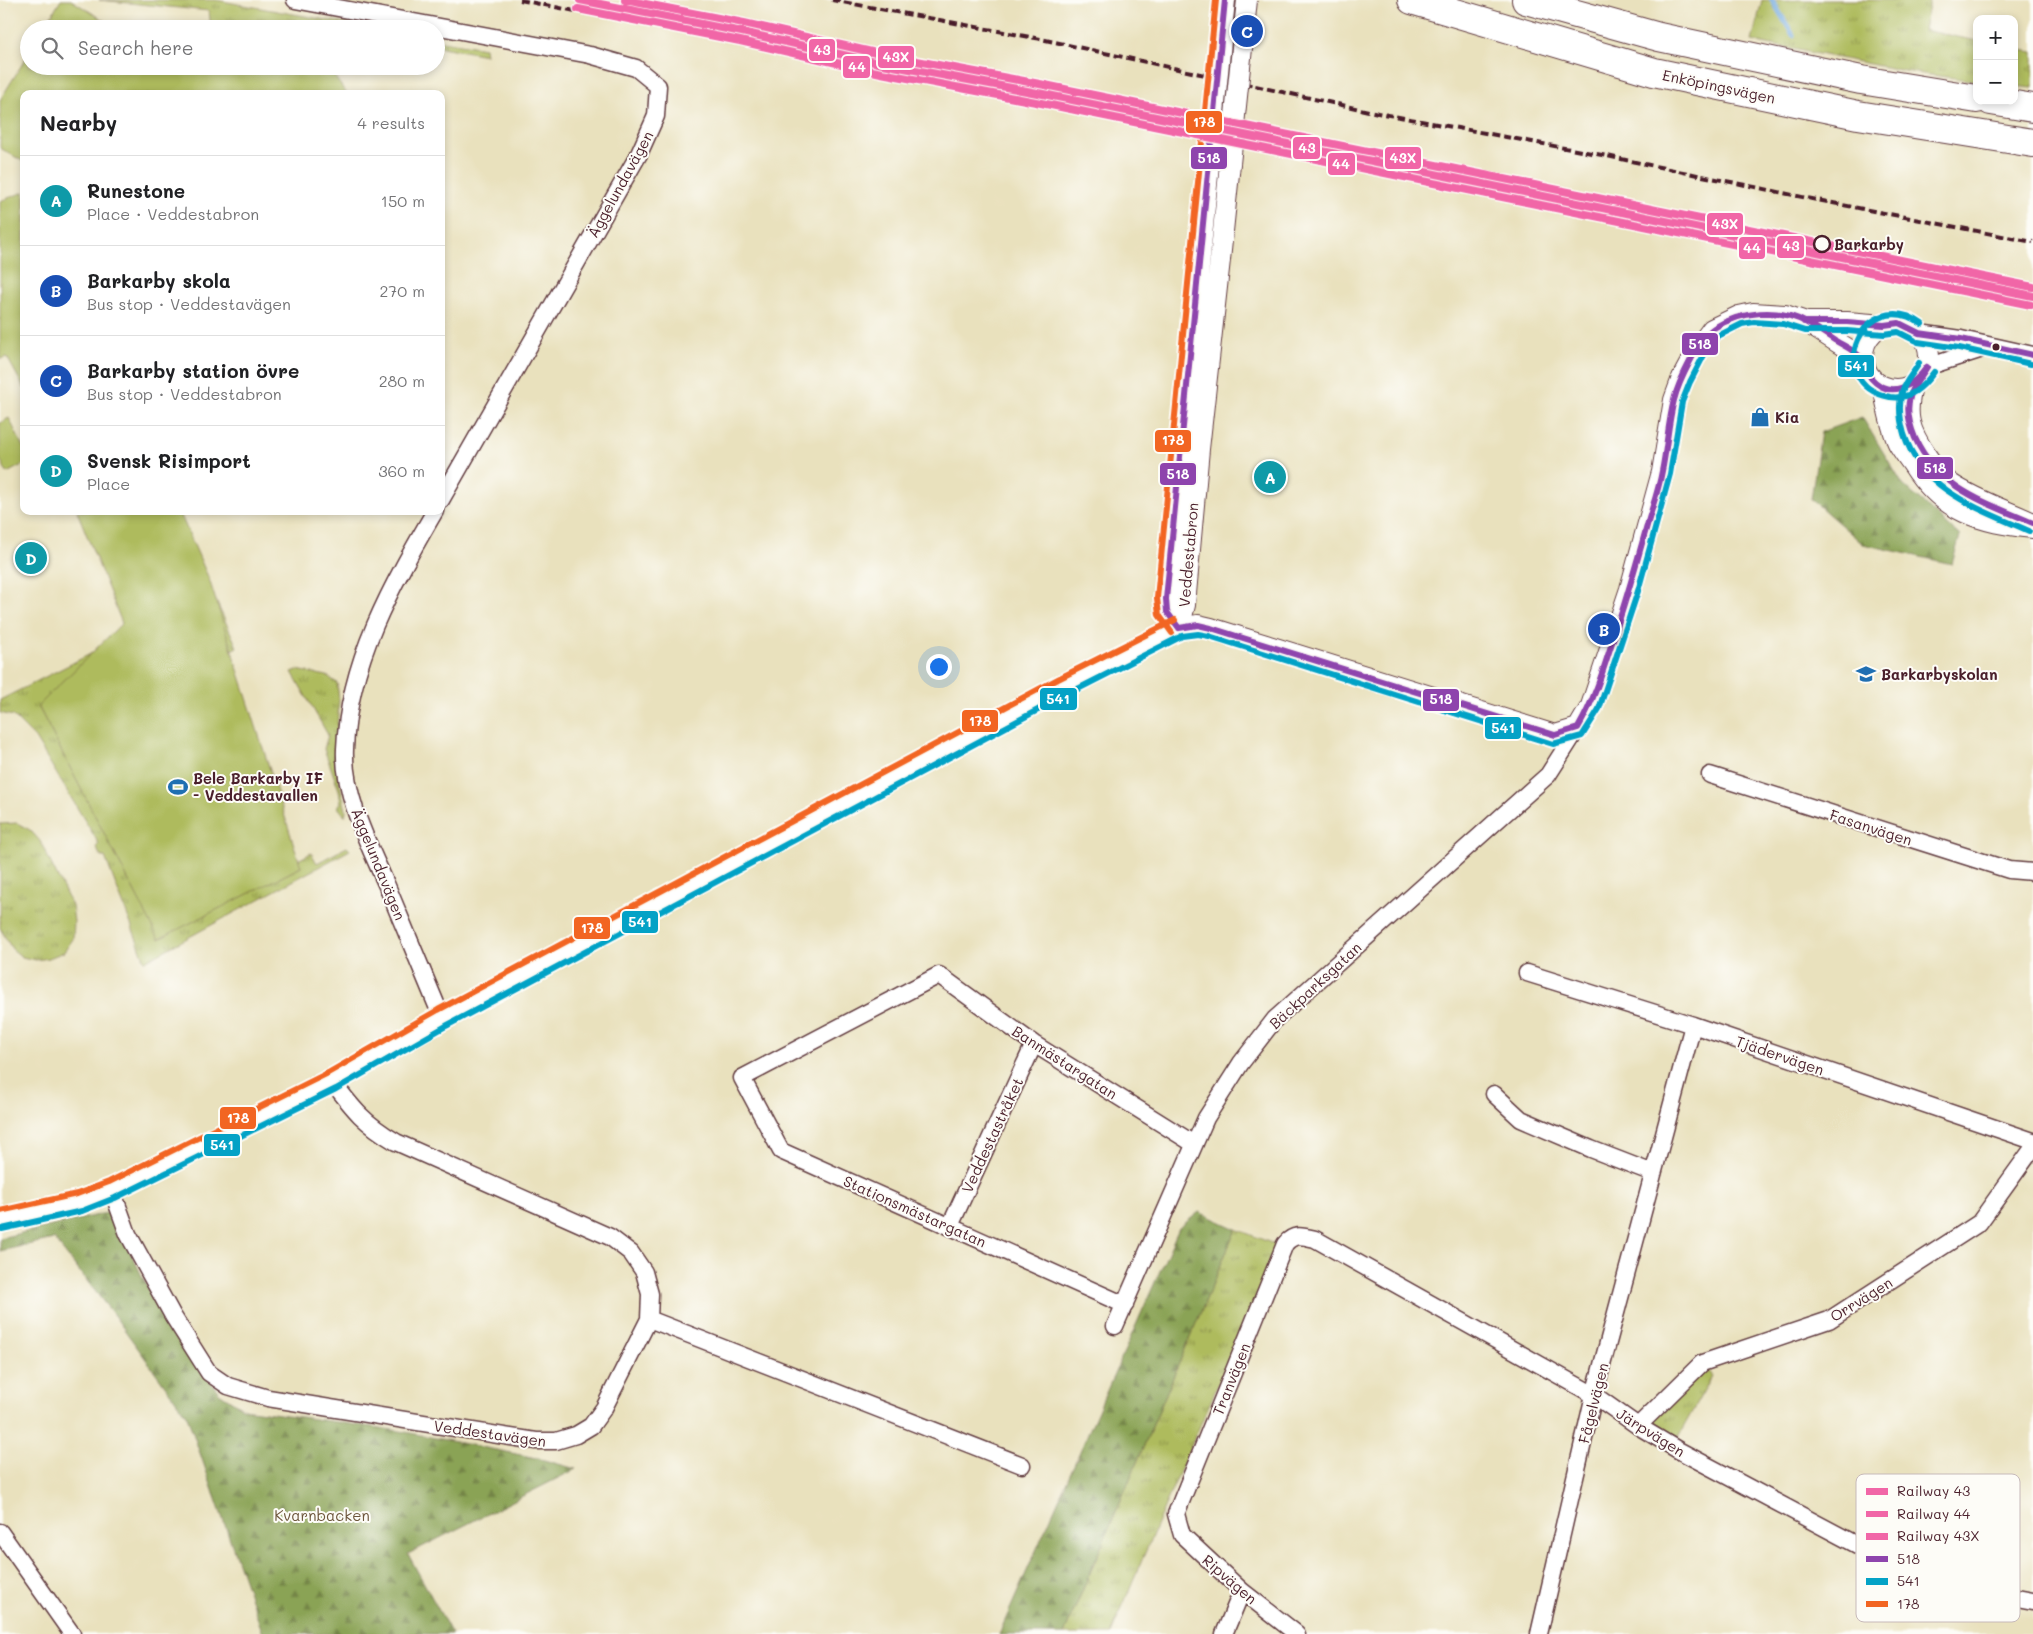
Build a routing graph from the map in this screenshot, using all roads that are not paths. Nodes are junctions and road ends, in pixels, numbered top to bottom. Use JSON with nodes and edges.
{"nodes":[{"id":1,"x":295,"y":0,"type":"edge"},
{"id":2,"x":1225,"y":0,"type":"edge"},
{"id":3,"x":1247,"y":0,"type":"edge"},
{"id":4,"x":1412,"y":0,"type":"edge"},
{"id":5,"x":1526,"y":0,"type":"edge"},
{"id":6,"x":402,"y":20,"type":"edge"},
{"id":7,"x":445,"y":28,"type":"edge"},
{"id":8,"x":1973,"y":98,"type":"edge"},
{"id":9,"x":2015,"y":105,"type":"edge"},
{"id":10,"x":2033,"y":108,"type":"edge"},
{"id":11,"x":2033,"y":143,"type":"edge"},
{"id":12,"x":1806,"y":322,"type":"junction"},
{"id":13,"x":1884,"y":325,"type":"junction"},
{"id":14,"x":1919,"y":333,"type":"junction"},
{"id":15,"x":1992,"y":346,"type":"junction"},
{"id":16,"x":2033,"y":355,"type":"edge"},
{"id":17,"x":1862,"y":358,"type":"junction"},
{"id":18,"x":1927,"y":367,"type":"junction"},
{"id":19,"x":1913,"y":384,"type":"junction"},
{"id":20,"x":1883,"y":387,"type":"junction"},
{"id":21,"x":445,"y":493,"type":"edge"},
{"id":22,"x":433,"y":515,"type":"edge"},
{"id":23,"x":2033,"y":523,"type":"edge"},
{"id":24,"x":2033,"y":528,"type":"edge"},
{"id":25,"x":1179,"y":628,"type":"junction"},
{"id":26,"x":1578,"y":728,"type":"junction"},
{"id":27,"x":1710,"y":775,"type":"dead end"},
{"id":28,"x":2033,"y":872,"type":"edge"},
{"id":29,"x":1526,"y":973,"type":"dead end"},
{"id":30,"x":442,"y":1018,"type":"junction"},
{"id":31,"x":1693,"y":1025,"type":"junction"},
{"id":32,"x":1034,"y":1044,"type":"junction"},
{"id":33,"x":742,"y":1078,"type":"joint"},
{"id":34,"x":332,"y":1081,"type":"junction"},
{"id":35,"x":1494,"y":1094,"type":"dead end"},
{"id":36,"x":2033,"y":1141,"type":"edge"},
{"id":37,"x":1194,"y":1144,"type":"junction"},
{"id":38,"x":2033,"y":1148,"type":"edge"},
{"id":39,"x":1654,"y":1173,"type":"junction"},
{"id":40,"x":112,"y":1190,"type":"junction"},
{"id":41,"x":0,"y":1220,"type":"edge"},
{"id":42,"x":950,"y":1226,"type":"junction"},
{"id":43,"x":1285,"y":1244,"type":"joint"},
{"id":44,"x":1125,"y":1305,"type":"junction"},
{"id":45,"x":649,"y":1319,"type":"junction"},
{"id":46,"x":1115,"y":1326,"type":"dead end"},
{"id":47,"x":1594,"y":1395,"type":"junction"},
{"id":48,"x":1638,"y":1426,"type":"junction"},
{"id":49,"x":1022,"y":1465,"type":"dead end"},
{"id":50,"x":1176,"y":1514,"type":"joint"},
{"id":51,"x":0,"y":1532,"type":"edge"},
{"id":52,"x":1856,"y":1544,"type":"edge"},
{"id":53,"x":1242,"y":1591,"type":"junction"},
{"id":54,"x":2020,"y":1599,"type":"edge"},
{"id":55,"x":2033,"y":1601,"type":"edge"},
{"id":56,"x":72,"y":1634,"type":"edge"},
{"id":57,"x":1224,"y":1634,"type":"edge"},
{"id":58,"x":1297,"y":1634,"type":"edge"},
{"id":59,"x":1540,"y":1634,"type":"edge"}],
"edges":[{"from":1,"to":6,"type":"street","name":"Äggelundavägen"},
{"from":2,"to":25,"type":"street","name":"Veddestabron","bridge":true},
{"from":3,"to":25,"type":"street","name":"Veddestabron","bridge":true},
{"from":4,"to":11,"type":"highway","name":"Enköpingsvägen"},
{"from":5,"to":8,"type":"highway"},
{"from":7,"to":21,"type":"street","name":"Äggelundavägen"},
{"from":9,"to":10,"type":"highway"},
{"from":12,"to":13,"type":"street"},
{"from":12,"to":17,"type":"street"},
{"from":12,"to":26,"type":"street"},
{"from":13,"to":14,"type":"street"},
{"from":13,"to":17,"type":"street"},
{"from":14,"to":15,"type":"street"},
{"from":14,"to":18,"type":"street"},
{"from":15,"to":16,"type":"street"},
{"from":15,"to":18,"type":"street"},
{"from":17,"to":20,"type":"street"},
{"from":18,"to":19,"type":"street"},
{"from":19,"to":20,"type":"street"},
{"from":19,"to":23,"type":"street"},
{"from":20,"to":24,"type":"street"},
{"from":22,"to":30,"type":"street","name":"Äggelundavägen"},
{"from":25,"to":26,"type":"street"},
{"from":25,"to":30,"type":"street"},
{"from":26,"to":37,"type":"street","name":"Bäckparksgatan"},
{"from":27,"to":28,"type":"street","name":"Fasanvägen"},
{"from":29,"to":31,"type":"street","name":"Tjädervägen"},
{"from":30,"to":34,"type":"street"},
{"from":31,"to":36,"type":"street","name":"Tjädervägen"},
{"from":31,"to":39,"type":"street","name":"Fågelvägen"},
{"from":32,"to":33,"type":"street","name":"Banmästargatan"},
{"from":32,"to":37,"type":"street","name":"Banmästargatan"},
{"from":32,"to":42,"type":"street","name":"Veddestastråket"},
{"from":33,"to":42,"type":"street","name":"Stationsmästargatan"},
{"from":34,"to":40,"type":"street"},
{"from":34,"to":45,"type":"street","name":"Veddestavägen"},
{"from":35,"to":39,"type":"street"},
{"from":37,"to":44,"type":"street","name":"Bäckparksgatan"},
{"from":38,"to":48,"type":"street","name":"Orrvägen"},
{"from":39,"to":47,"type":"street","name":"Fågelvägen"},
{"from":40,"to":41,"type":"street"},
{"from":40,"to":45,"type":"street","name":"Veddestavägen"},
{"from":42,"to":44,"type":"street","name":"Stationsmästargatan"},
{"from":43,"to":47,"type":"street","name":"Järpvägen"},
{"from":43,"to":50,"type":"street","name":"Tranvägen"},
{"from":44,"to":46,"type":"street","name":"Bäckparksgatan"},
{"from":45,"to":49,"type":"street"},
{"from":47,"to":48,"type":"street","name":"Järpvägen"},
{"from":47,"to":59,"type":"street","name":"Fågelvägen"},
{"from":48,"to":52,"type":"street","name":"Järpvägen"},
{"from":50,"to":53,"type":"street","name":"Ripvägen"},
{"from":51,"to":56,"type":"street"},
{"from":53,"to":57,"type":"street"},
{"from":53,"to":58,"type":"street","name":"Ripvägen"},
{"from":54,"to":55,"type":"street","name":"Järpvägen"}]}
